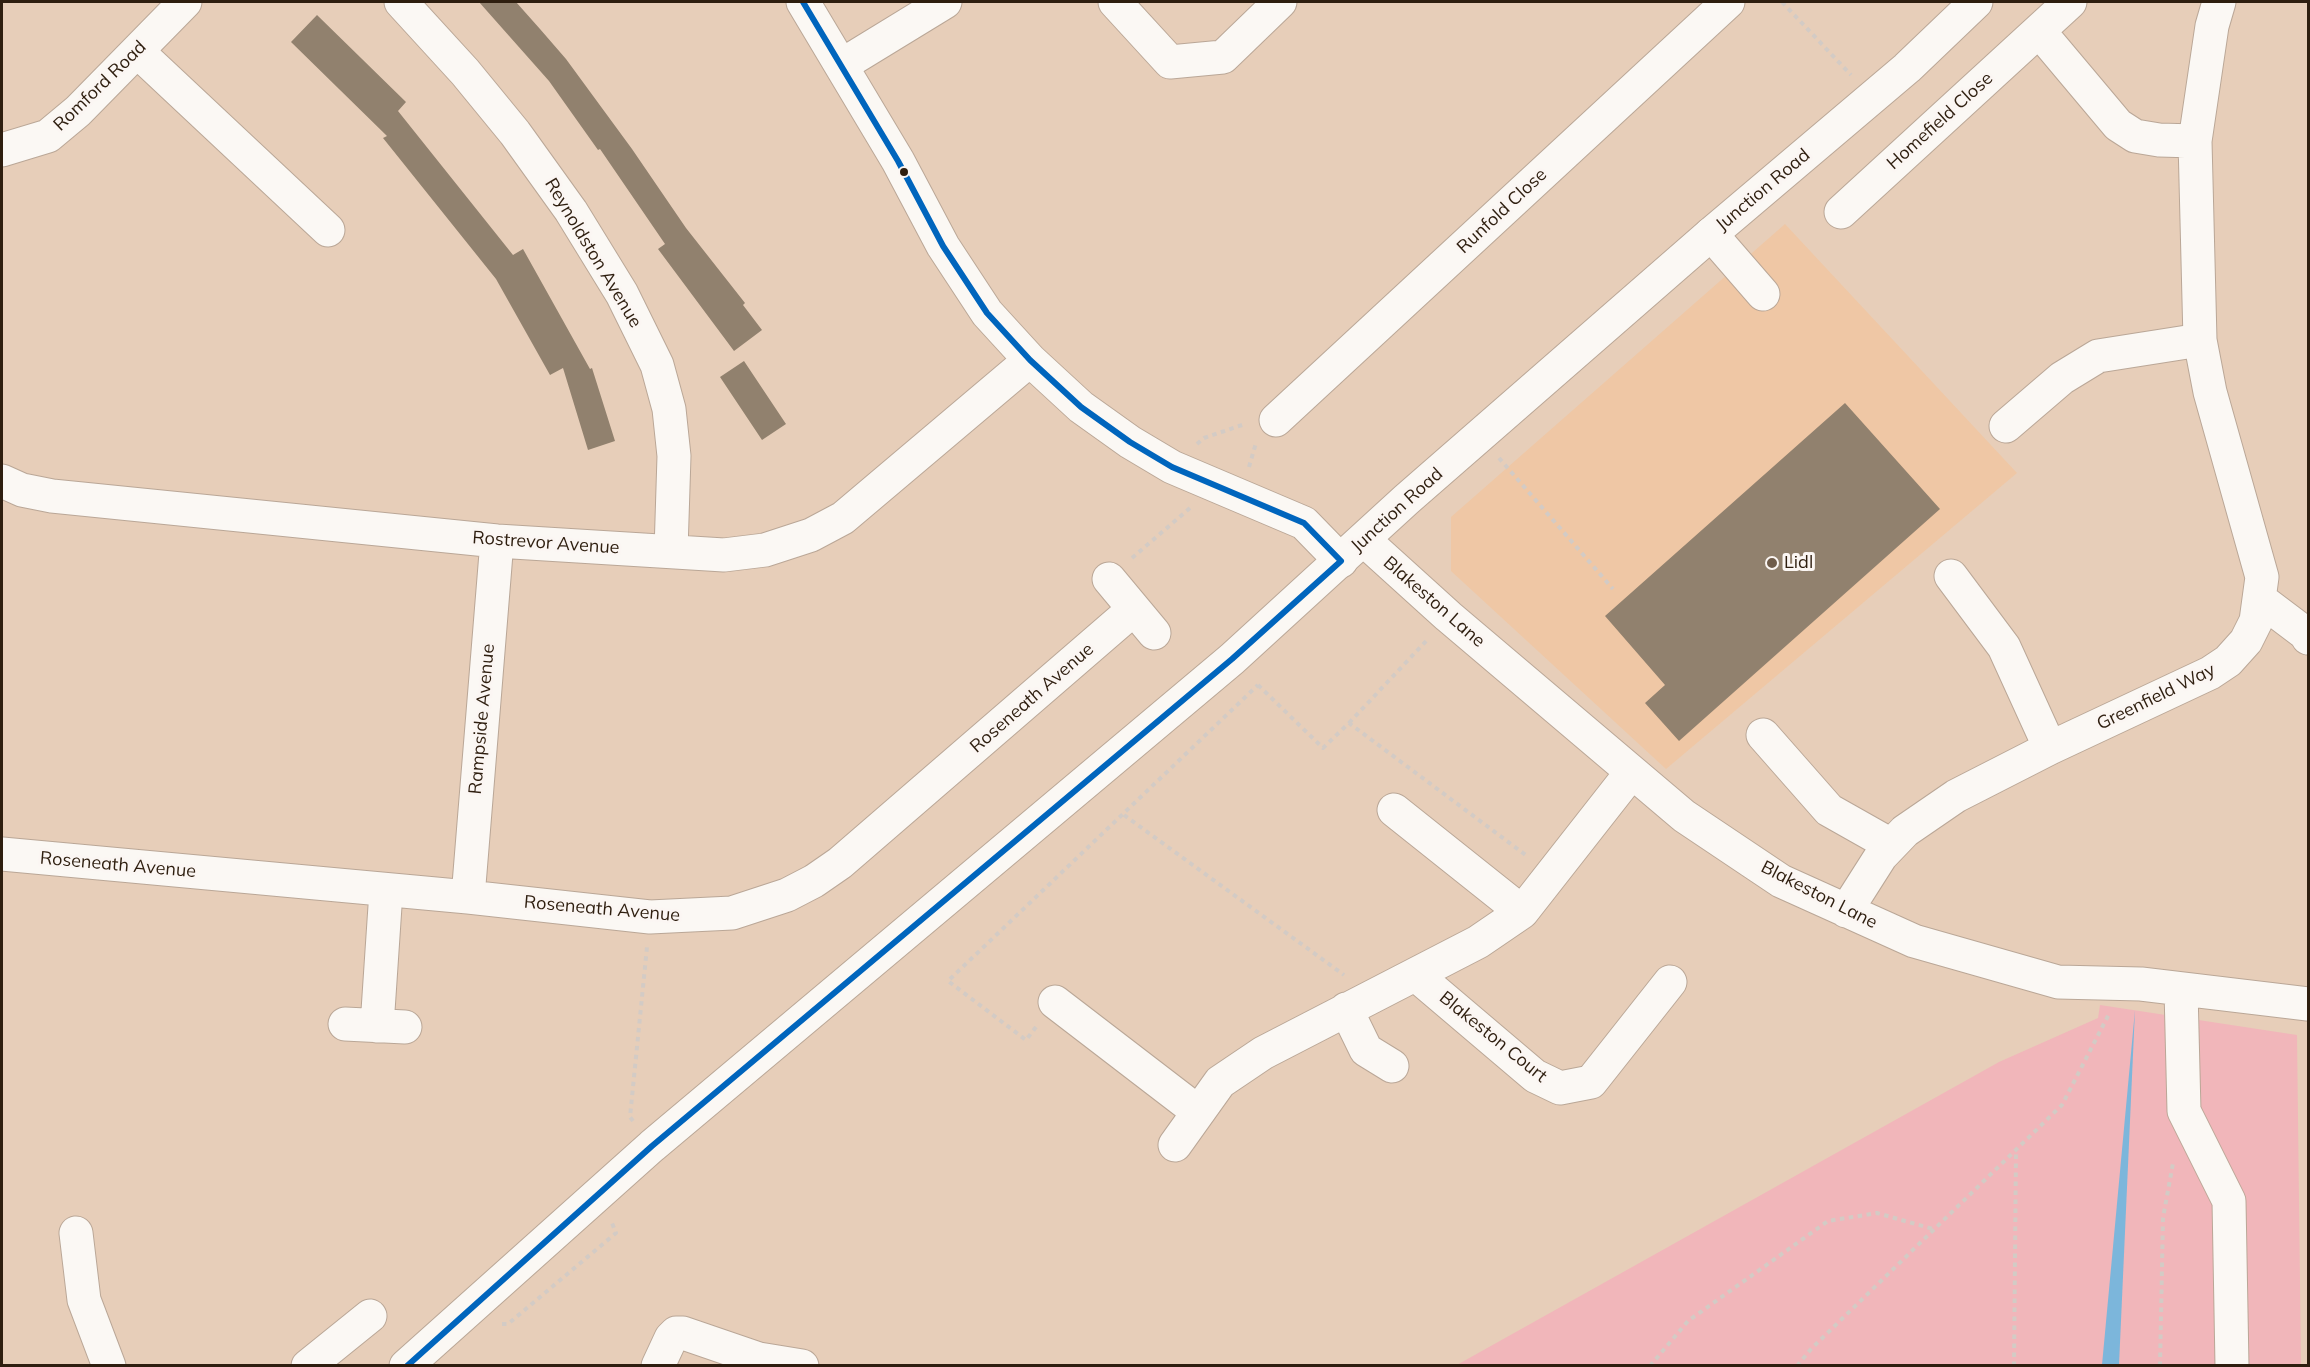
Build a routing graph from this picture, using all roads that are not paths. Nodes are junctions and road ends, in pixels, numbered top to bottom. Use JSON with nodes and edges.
{"nodes":[{"id":1,"x":185,"y":2,"type":"edge"},
{"id":2,"x":401,"y":2,"type":"edge"},
{"id":3,"x":803,"y":2,"type":"edge"},
{"id":4,"x":945,"y":2,"type":"edge"},
{"id":5,"x":1115,"y":2,"type":"edge"},
{"id":6,"x":1280,"y":2,"type":"edge"},
{"id":7,"x":1728,"y":2,"type":"edge"},
{"id":8,"x":1976,"y":2,"type":"edge"},
{"id":9,"x":2070,"y":2,"type":"edge"},
{"id":10,"x":2218,"y":2,"type":"edge"},
{"id":11,"x":2039,"y":31,"type":"junction"},
{"id":12,"x":136,"y":51,"type":"junction"},
{"id":13,"x":842,"y":65,"type":"junction"},
{"id":14,"x":2195,"y":141,"type":"junction"},
{"id":15,"x":2,"y":150,"type":"edge"},
{"id":16,"x":1840,"y":212,"type":"dead end"},
{"id":17,"x":328,"y":230,"type":"dead end"},
{"id":18,"x":1711,"y":234,"type":"junction"},
{"id":19,"x":1763,"y":294,"type":"dead end"},
{"id":20,"x":2200,"y":340,"type":"junction"},
{"id":21,"x":1030,"y":360,"type":"junction"},
{"id":22,"x":1276,"y":420,"type":"road end"},
{"id":23,"x":2006,"y":426,"type":"dead end"},
{"id":24,"x":2,"y":481,"type":"edge"},
{"id":25,"x":497,"y":540,"type":"junction"},
{"id":26,"x":671,"y":551,"type":"junction"},
{"id":27,"x":1352,"y":551,"type":"junction"},
{"id":28,"x":1951,"y":576,"type":"dead end"},
{"id":29,"x":1109,"y":579,"type":"road end"},
{"id":30,"x":2261,"y":600,"type":"junction"},
{"id":31,"x":2308,"y":638,"type":"edge"},
{"id":32,"x":1763,"y":735,"type":"dead end"},
{"id":33,"x":2050,"y":748,"type":"junction"},
{"id":34,"x":1630,"y":773,"type":"junction"},
{"id":35,"x":1395,"y":810,"type":"dead end"},
{"id":36,"x":1891,"y":846,"type":"junction"},
{"id":37,"x":2,"y":854,"type":"edge"},
{"id":38,"x":386,"y":891,"type":"junction"},
{"id":39,"x":468,"y":897,"type":"junction"},
{"id":40,"x":1846,"y":910,"type":"junction"},
{"id":41,"x":1522,"y":912,"type":"junction"},
{"id":42,"x":1416,"y":975,"type":"junction"},
{"id":43,"x":1670,"y":982,"type":"dead end"},
{"id":44,"x":2181,"y":990,"type":"junction"},
{"id":45,"x":1055,"y":1002,"type":"road end"},
{"id":46,"x":1359,"y":1002,"type":"junction"},
{"id":47,"x":2308,"y":1004,"type":"edge"},
{"id":48,"x":345,"y":1024,"type":"dead end"},
{"id":49,"x":1392,"y":1066,"type":"dead end"},
{"id":50,"x":1197,"y":1111,"type":"junction"},
{"id":51,"x":1175,"y":1145,"type":"dead end"},
{"id":52,"x":76,"y":1233,"type":"dead end"},
{"id":53,"x":370,"y":1316,"type":"dead end"},
{"id":54,"x":110,"y":1365,"type":"edge"},
{"id":55,"x":308,"y":1365,"type":"edge"},
{"id":56,"x":405,"y":1365,"type":"edge"},
{"id":57,"x":658,"y":1365,"type":"edge"},
{"id":58,"x":802,"y":1365,"type":"edge"},
{"id":59,"x":2232,"y":1365,"type":"edge"}],
"edges":[{"from":1,"to":12,"type":"street","name":"Romford Road"},
{"from":2,"to":26,"type":"street","name":"Reynoldston Avenue"},
{"from":3,"to":13,"type":"street","name":"Blakeston Lane"},
{"from":4,"to":13,"type":"street"},
{"from":5,"to":6,"type":"street"},
{"from":7,"to":22,"type":"street","name":"Runfold Close"},
{"from":8,"to":18,"type":"street","name":"Junction Road"},
{"from":9,"to":11,"type":"street","name":"Homefield Close"},
{"from":10,"to":14,"type":"street","name":"Greenfield Way"},
{"from":11,"to":14,"type":"street"},
{"from":11,"to":16,"type":"street","name":"Homefield Close"},
{"from":12,"to":15,"type":"street","name":"Romford Road"},
{"from":12,"to":17,"type":"street"},
{"from":13,"to":21,"type":"street","name":"Blakeston Lane"},
{"from":14,"to":20,"type":"street","name":"Greenfield Way"},
{"from":18,"to":19,"type":"street"},
{"from":18,"to":27,"type":"street","name":"Junction Road"},
{"from":20,"to":23,"type":"street"},
{"from":20,"to":30,"type":"street","name":"Greenfield Way"},
{"from":21,"to":26,"type":"street","name":"Rostrevor Avenue"},
{"from":21,"to":27,"type":"street","name":"Blakeston Lane"},
{"from":24,"to":25,"type":"street","name":"Rostrevor Avenue"},
{"from":25,"to":26,"type":"street","name":"Rostrevor Avenue"},
{"from":25,"to":39,"type":"street","name":"Rampside Avenue"},
{"from":27,"to":34,"type":"street","name":"Blakeston Lane"},
{"from":27,"to":56,"type":"street","name":"Junction Road"},
{"from":28,"to":33,"type":"street"},
{"from":29,"to":39,"type":"street","name":"Roseneath Avenue"},
{"from":30,"to":31,"type":"street"},
{"from":30,"to":33,"type":"street","name":"Greenfield Way"},
{"from":32,"to":36,"type":"street"},
{"from":33,"to":36,"type":"street","name":"Greenfield Way"},
{"from":34,"to":40,"type":"street","name":"Blakeston Lane"},
{"from":34,"to":41,"type":"street","name":"Blakeston Court"},
{"from":35,"to":41,"type":"street"},
{"from":36,"to":40,"type":"street","name":"Greenfield Way"},
{"from":37,"to":38,"type":"street","name":"Roseneath Avenue"},
{"from":38,"to":39,"type":"street","name":"Roseneath Avenue"},
{"from":38,"to":48,"type":"street"},
{"from":40,"to":44,"type":"street","name":"Blakeston Lane"},
{"from":41,"to":42,"type":"street","name":"Blakeston Court"},
{"from":42,"to":43,"type":"street","name":"Blakeston Court"},
{"from":42,"to":46,"type":"street","name":"Blakeston Court"},
{"from":44,"to":47,"type":"street","name":"Blakeston Lane"},
{"from":44,"to":59,"type":"street"},
{"from":45,"to":50,"type":"street"},
{"from":46,"to":49,"type":"street"},
{"from":46,"to":50,"type":"street","name":"Blakeston Court"},
{"from":50,"to":51,"type":"street","name":"Blakeston Court"},
{"from":52,"to":54,"type":"street"},
{"from":53,"to":55,"type":"street"},
{"from":57,"to":58,"type":"street"}]}
